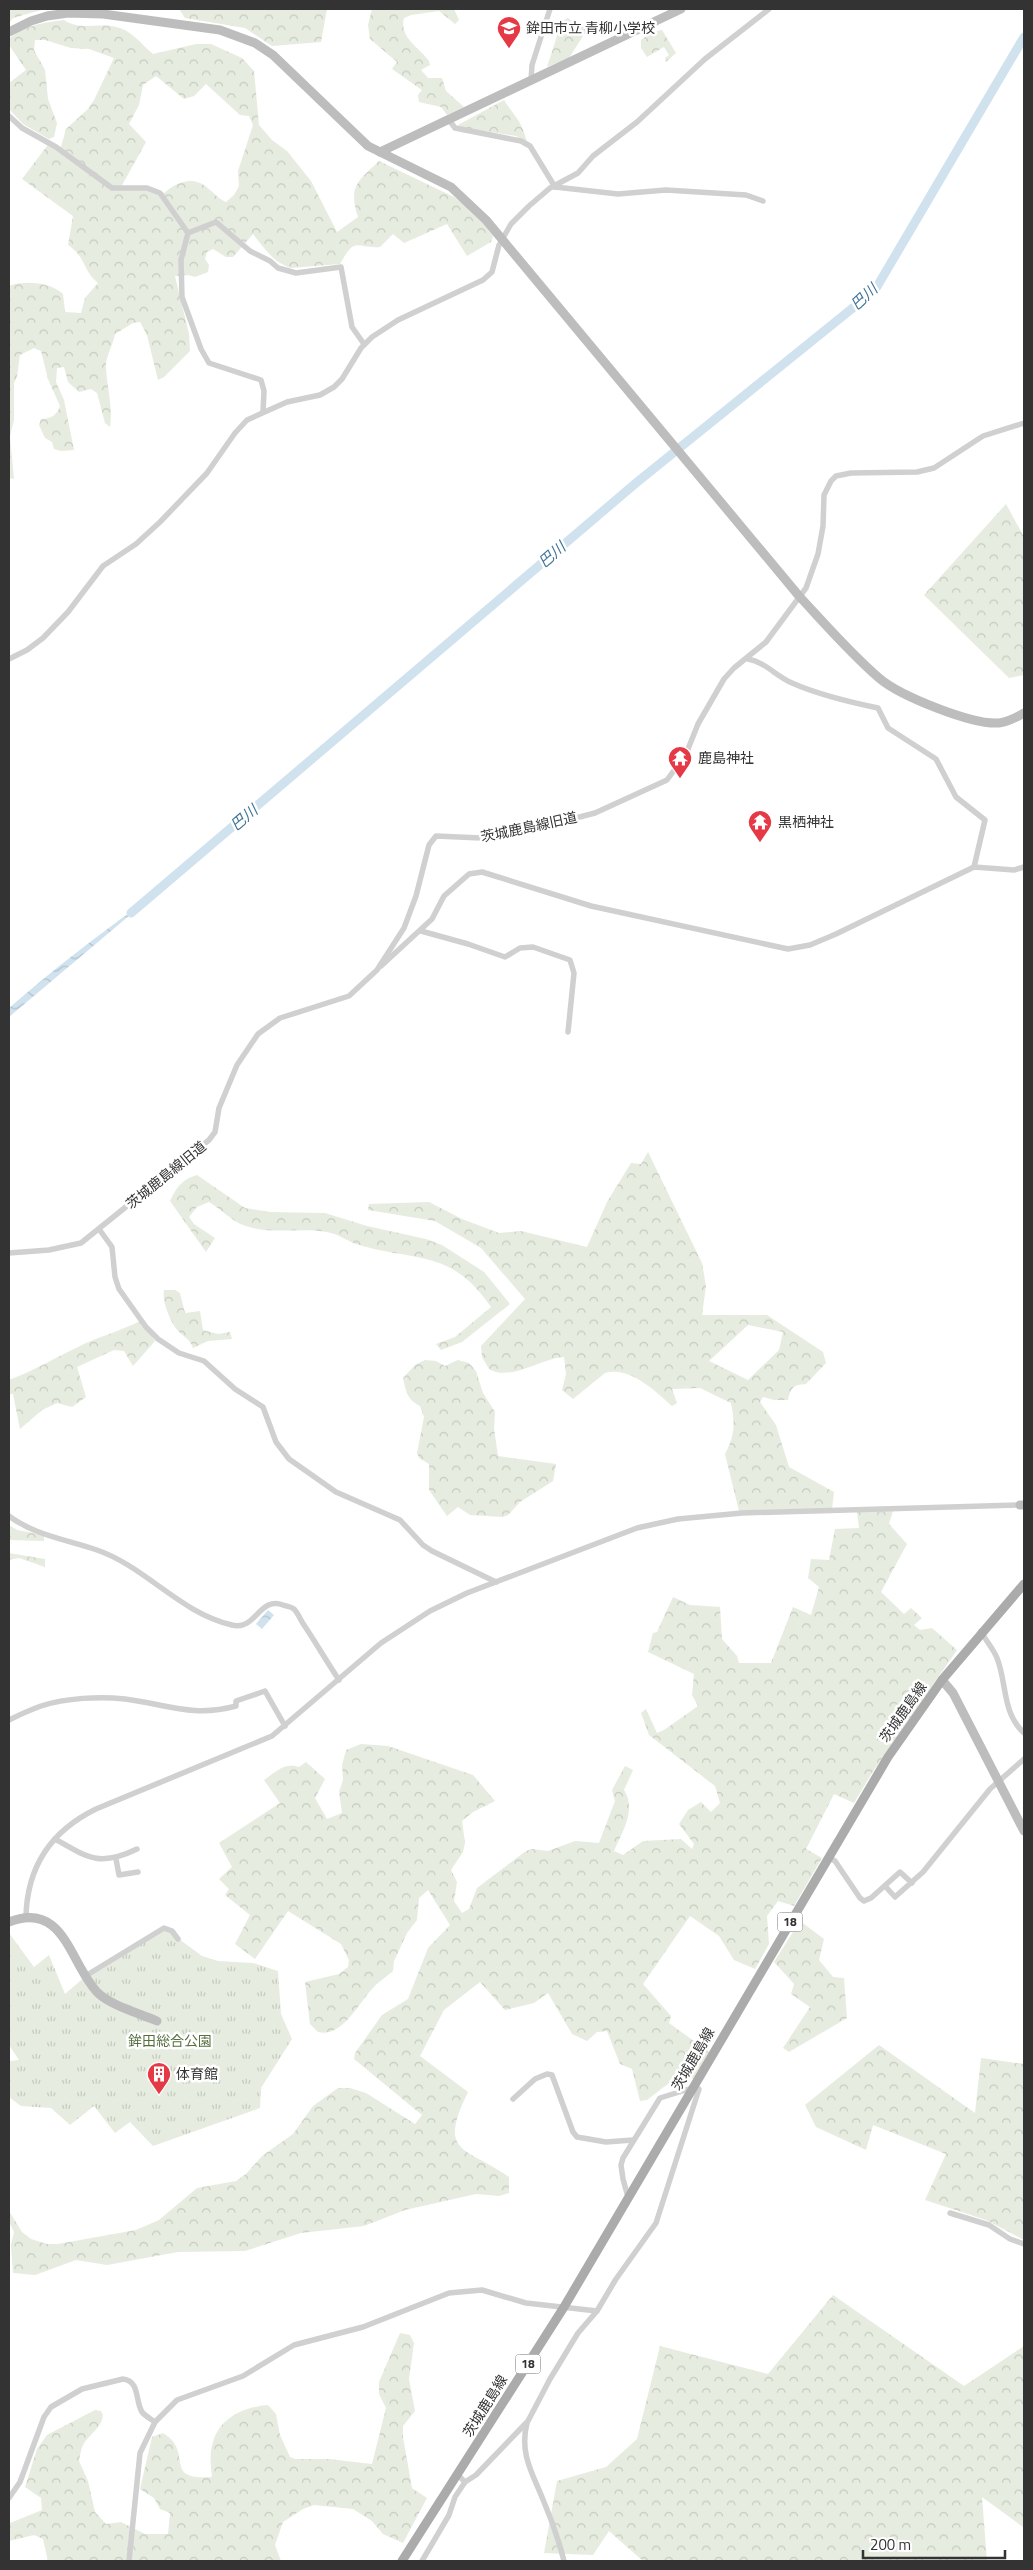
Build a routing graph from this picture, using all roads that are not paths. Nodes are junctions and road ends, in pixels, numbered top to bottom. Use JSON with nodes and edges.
{"nodes":[{"id":1,"x":550,"y":9,"type":"edge"},
{"id":2,"x":681,"y":9,"type":"edge"},
{"id":3,"x":769,"y":9,"type":"edge"},
{"id":4,"x":9,"y":32,"type":"edge"},
{"id":5,"x":531,"y":81,"type":"junction"},
{"id":6,"x":9,"y":116,"type":"edge"},
{"id":7,"x":449,"y":120,"type":"junction"},
{"id":8,"x":380,"y":152,"type":"junction"},
{"id":9,"x":555,"y":186,"type":"junction"},
{"id":10,"x":763,"y":201,"type":"dead end"},
{"id":11,"x":188,"y":233,"type":"junction"},
{"id":12,"x":502,"y":239,"type":"junction"},
{"id":13,"x":364,"y":344,"type":"junction"},
{"id":14,"x":262,"y":412,"type":"junction"},
{"id":15,"x":1024,"y":422,"type":"edge"},
{"id":16,"x":799,"y":596,"type":"junction"},
{"id":17,"x":9,"y":659,"type":"edge"},
{"id":18,"x":748,"y":659,"type":"junction"},
{"id":19,"x":1024,"y":714,"type":"edge"},
{"id":20,"x":974,"y":867,"type":"junction"},
{"id":21,"x":1024,"y":867,"type":"edge"},
{"id":22,"x":421,"y":931,"type":"junction"},
{"id":23,"x":377,"y":970,"type":"junction"},
{"id":24,"x":568,"y":1032,"type":"dead end"},
{"id":25,"x":99,"y":1229,"type":"junction"},
{"id":26,"x":9,"y":1253,"type":"edge"},
{"id":27,"x":1022,"y":1505,"type":"edge"},
{"id":28,"x":9,"y":1516,"type":"edge"},
{"id":29,"x":496,"y":1582,"type":"junction"},
{"id":30,"x":1024,"y":1584,"type":"edge"},
{"id":31,"x":981,"y":1631,"type":"junction"},
{"id":32,"x":339,"y":1680,"type":"junction"},
{"id":33,"x":942,"y":1680,"type":"junction"},
{"id":34,"x":9,"y":1720,"type":"edge"},
{"id":35,"x":285,"y":1726,"type":"junction"},
{"id":36,"x":1024,"y":1733,"type":"edge"},
{"id":37,"x":1024,"y":1759,"type":"edge"},
{"id":38,"x":998,"y":1781,"type":"junction"},
{"id":39,"x":1024,"y":1831,"type":"edge"},
{"id":40,"x":55,"y":1839,"type":"junction"},
{"id":41,"x":137,"y":1849,"type":"dead end"},
{"id":42,"x":828,"y":1857,"type":"junction"},
{"id":43,"x":116,"y":1859,"type":"junction"},
{"id":44,"x":138,"y":1872,"type":"dead end"},
{"id":45,"x":912,"y":1883,"type":"junction"},
{"id":46,"x":885,"y":1886,"type":"junction"},
{"id":47,"x":26,"y":1917,"type":"junction"},
{"id":48,"x":9,"y":1922,"type":"edge"},
{"id":49,"x":178,"y":1939,"type":"dead end"},
{"id":50,"x":87,"y":1975,"type":"junction"},
{"id":51,"x":157,"y":2022,"type":"dead end"},
{"id":52,"x":693,"y":2087,"type":"junction"},
{"id":53,"x":513,"y":2099,"type":"dead end"},
{"id":54,"x":633,"y":2140,"type":"junction"},
{"id":55,"x":628,"y":2197,"type":"junction"},
{"id":56,"x":950,"y":2214,"type":"dead end"},
{"id":57,"x":1024,"y":2244,"type":"edge"},
{"id":58,"x":564,"y":2307,"type":"junction"},
{"id":59,"x":597,"y":2311,"type":"junction"},
{"id":60,"x":528,"y":2421,"type":"junction"},
{"id":61,"x":155,"y":2422,"type":"junction"},
{"id":62,"x":457,"y":2474,"type":"junction"},
{"id":63,"x":464,"y":2482,"type":"junction"},
{"id":64,"x":9,"y":2498,"type":"edge"},
{"id":65,"x":129,"y":2561,"type":"edge"},
{"id":66,"x":402,"y":2561,"type":"edge"},
{"id":67,"x":422,"y":2561,"type":"edge"},
{"id":68,"x":564,"y":2561,"type":"edge"}],
"edges":[{"from":1,"to":5,"type":"street"},
{"from":2,"to":5,"type":"street"},
{"from":3,"to":9,"type":"street"},
{"from":4,"to":8,"type":"street"},
{"from":5,"to":7,"type":"street"},
{"from":6,"to":11,"type":"street"},
{"from":7,"to":8,"type":"street"},
{"from":7,"to":9,"type":"street"},
{"from":8,"to":12,"type":"street"},
{"from":9,"to":10,"type":"street"},
{"from":9,"to":12,"type":"street"},
{"from":11,"to":13,"type":"street"},
{"from":11,"to":14,"type":"street"},
{"from":12,"to":13,"type":"street"},
{"from":12,"to":16,"type":"street"},
{"from":13,"to":14,"type":"street"},
{"from":14,"to":17,"type":"street"},
{"from":15,"to":16,"type":"street","name":"茨城鹿島線旧道"},
{"from":16,"to":18,"type":"street","name":"茨城鹿島線旧道"},
{"from":16,"to":19,"type":"street"},
{"from":18,"to":20,"type":"street"},
{"from":18,"to":23,"type":"street","name":"茨城鹿島線旧道"},
{"from":20,"to":21,"type":"street"},
{"from":20,"to":22,"type":"street"},
{"from":22,"to":23,"type":"street"},
{"from":22,"to":24,"type":"street"},
{"from":23,"to":25,"type":"street","name":"茨城鹿島線旧道"},
{"from":25,"to":26,"type":"street","name":"茨城鹿島線旧道"},
{"from":25,"to":29,"type":"street"},
{"from":27,"to":29,"type":"street"},
{"from":28,"to":32,"type":"street"},
{"from":29,"to":32,"type":"street"},
{"from":30,"to":31,"type":"main road","name":"茨城鹿島線","number":"18"},
{"from":31,"to":33,"type":"main road","name":"茨城鹿島線","number":"18"},
{"from":31,"to":36,"type":"street"},
{"from":32,"to":35,"type":"street"},
{"from":33,"to":38,"type":"street"},
{"from":33,"to":42,"type":"main road","name":"茨城鹿島線","number":"18"},
{"from":34,"to":35,"type":"street"},
{"from":35,"to":40,"type":"street"},
{"from":37,"to":38,"type":"street"},
{"from":38,"to":39,"type":"street"},
{"from":38,"to":45,"type":"street"},
{"from":40,"to":43,"type":"street"},
{"from":40,"to":47,"type":"street"},
{"from":41,"to":43,"type":"street"},
{"from":42,"to":46,"type":"street"},
{"from":42,"to":52,"type":"main road","name":"茨城鹿島線","number":"18"},
{"from":43,"to":44,"type":"street"},
{"from":45,"to":46,"type":"street"},
{"from":45,"to":46,"type":"street"},
{"from":47,"to":48,"type":"street"},
{"from":47,"to":50,"type":"street"},
{"from":49,"to":50,"type":"street"},
{"from":50,"to":51,"type":"street"},
{"from":52,"to":54,"type":"street"},
{"from":52,"to":55,"type":"main road","name":"茨城鹿島線","number":"18"},
{"from":52,"to":59,"type":"street"},
{"from":53,"to":54,"type":"street"},
{"from":54,"to":55,"type":"street"},
{"from":55,"to":58,"type":"main road","name":"茨城鹿島線","number":"18"},
{"from":56,"to":57,"type":"street"},
{"from":58,"to":59,"type":"street"},
{"from":58,"to":61,"type":"street"},
{"from":58,"to":62,"type":"main road","name":"茨城鹿島線","number":"18"},
{"from":59,"to":60,"type":"street"},
{"from":60,"to":63,"type":"street"},
{"from":60,"to":68,"type":"street"},
{"from":61,"to":64,"type":"street"},
{"from":61,"to":65,"type":"street"},
{"from":62,"to":63,"type":"street"},
{"from":62,"to":66,"type":"main road","name":"茨城鹿島線","number":"18"},
{"from":63,"to":67,"type":"street"}]}
